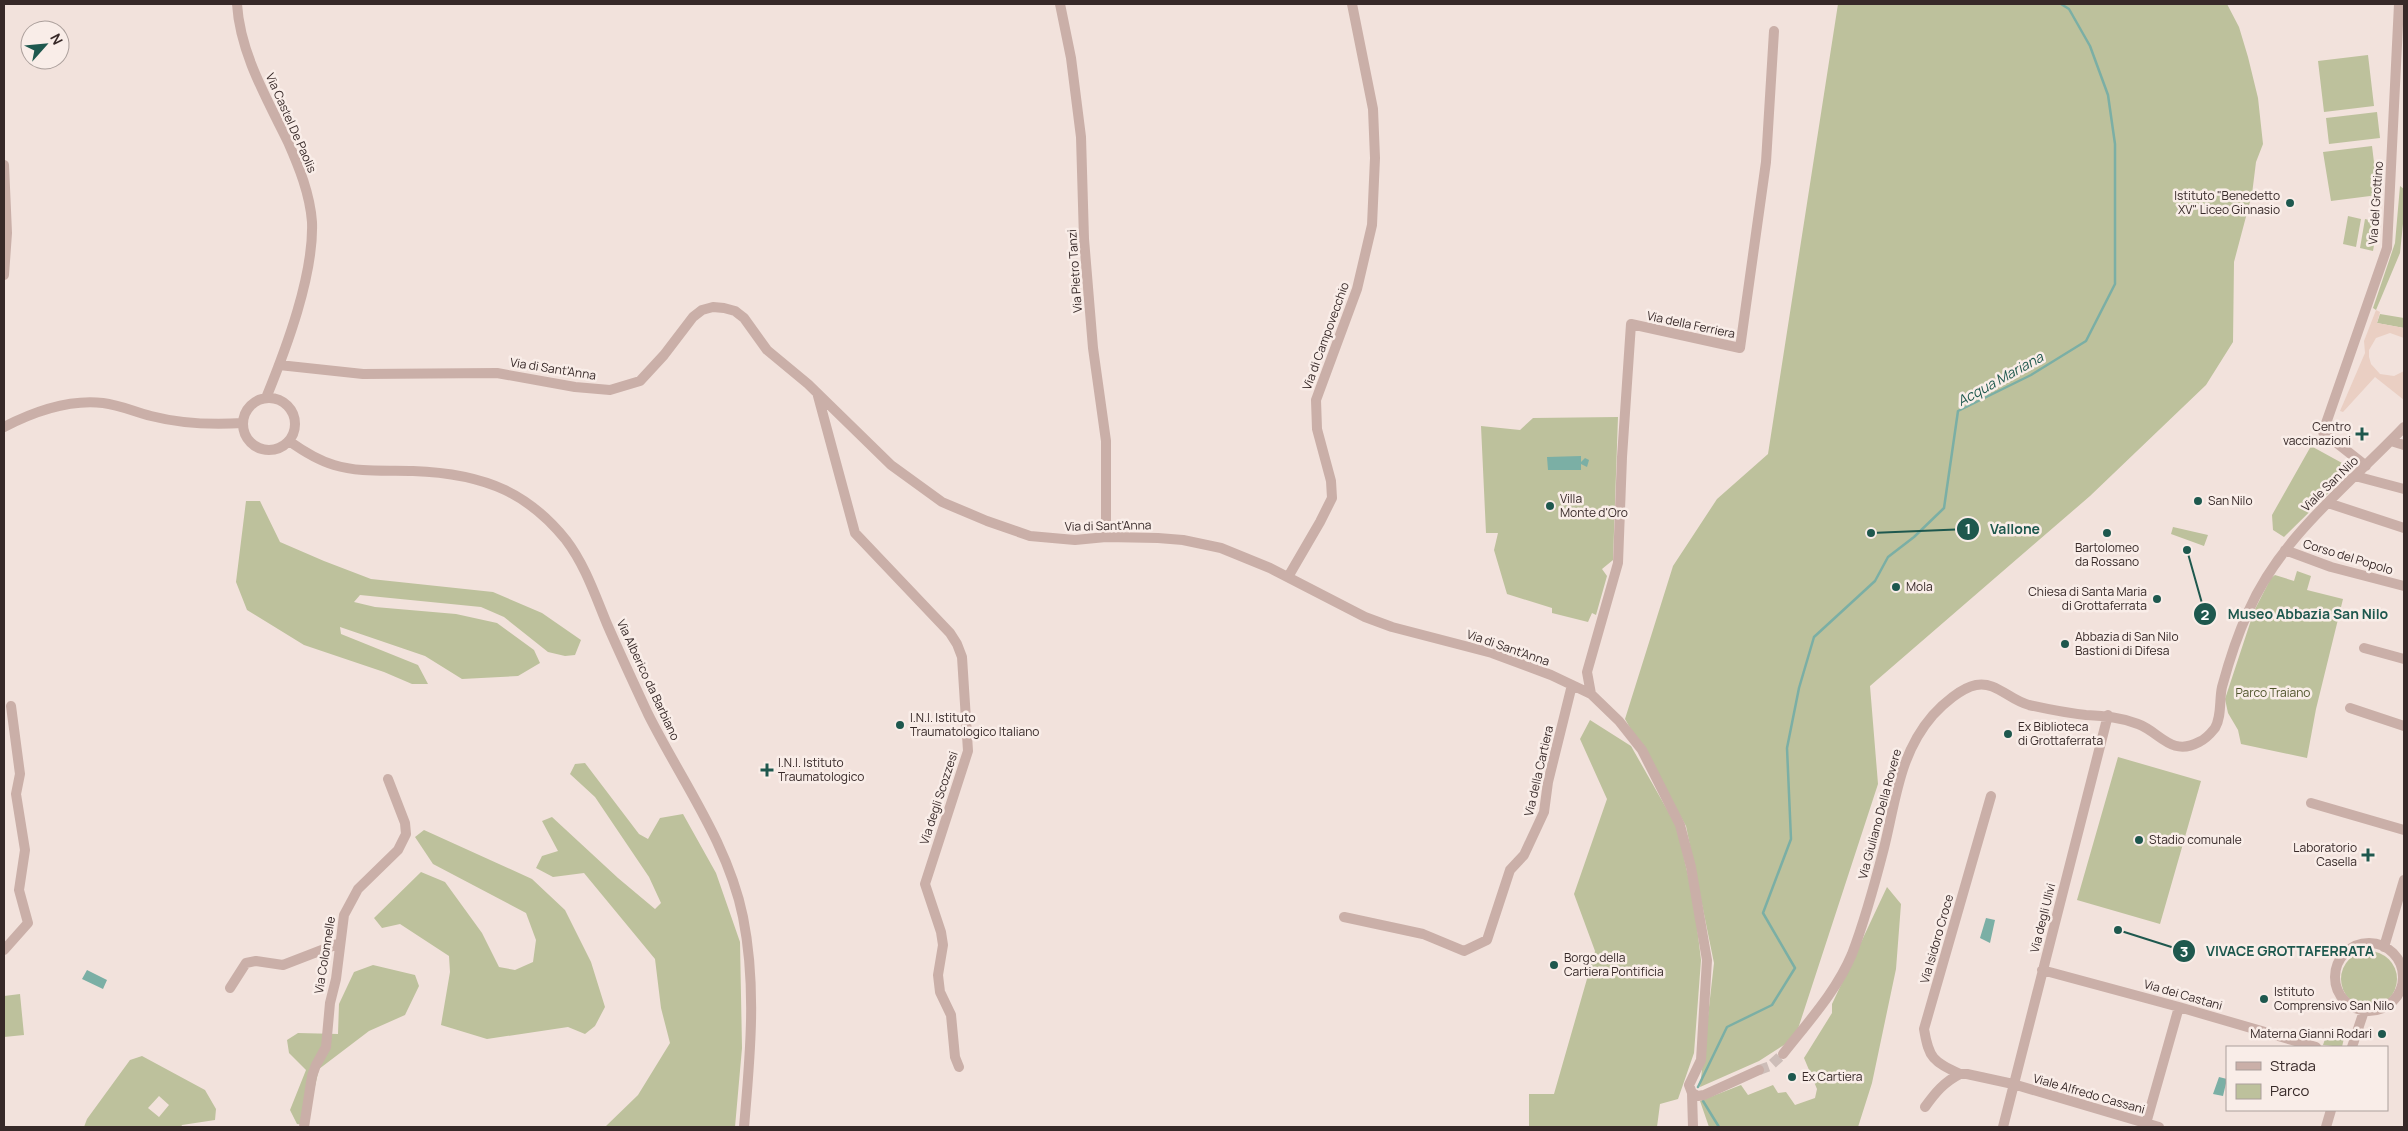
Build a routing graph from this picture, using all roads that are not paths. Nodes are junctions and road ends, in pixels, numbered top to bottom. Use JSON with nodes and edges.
{"nodes":[{"id":1,"x":237,"y":4,"type":"edge"},
{"id":2,"x":1060,"y":4,"type":"edge"},
{"id":3,"x":1352,"y":4,"type":"edge"},
{"id":4,"x":2399,"y":4,"type":"edge"},
{"id":5,"x":1774,"y":31,"type":"dead end"},
{"id":6,"x":4,"y":165,"type":"edge"},
{"id":7,"x":4,"y":275,"type":"edge"},
{"id":8,"x":279,"y":365,"type":"junction"},
{"id":9,"x":817,"y":395,"type":"junction"},
{"id":10,"x":266,"y":398,"type":"junction"},
{"id":11,"x":243,"y":424,"type":"junction"},
{"id":12,"x":4,"y":427,"type":"edge"},
{"id":13,"x":2404,"y":427,"type":"edge"},
{"id":14,"x":289,"y":441,"type":"junction"},
{"id":15,"x":2391,"y":441,"type":"junction"},
{"id":16,"x":2404,"y":445,"type":"edge"},
{"id":17,"x":2366,"y":466,"type":"junction"},
{"id":18,"x":2355,"y":476,"type":"junction"},
{"id":19,"x":2404,"y":489,"type":"edge"},
{"id":20,"x":2328,"y":503,"type":"junction"},
{"id":21,"x":2404,"y":528,"type":"edge"},
{"id":22,"x":1106,"y":537,"type":"junction"},
{"id":23,"x":2285,"y":550,"type":"junction"},
{"id":24,"x":1288,"y":577,"type":"junction"},
{"id":25,"x":2404,"y":586,"type":"edge"},
{"id":26,"x":2364,"y":648,"type":"dead end"},
{"id":27,"x":2404,"y":659,"type":"edge"},
{"id":28,"x":1572,"y":685,"type":"junction"},
{"id":29,"x":1591,"y":694,"type":"junction"},
{"id":30,"x":11,"y":706,"type":"dead end"},
{"id":31,"x":2350,"y":708,"type":"dead end"},
{"id":32,"x":2108,"y":715,"type":"junction"},
{"id":33,"x":2404,"y":726,"type":"edge"},
{"id":34,"x":388,"y":779,"type":"dead end"},
{"id":35,"x":1991,"y":796,"type":"dead end"},
{"id":36,"x":2311,"y":802,"type":"dead end"},
{"id":37,"x":2404,"y":830,"type":"edge"},
{"id":38,"x":2404,"y":880,"type":"edge"},
{"id":39,"x":1344,"y":917,"type":"dead end"},
{"id":40,"x":340,"y":943,"type":"junction"},
{"id":41,"x":2384,"y":946,"type":"junction"},
{"id":42,"x":4,"y":950,"type":"edge"},
{"id":43,"x":2042,"y":970,"type":"junction"},
{"id":44,"x":2403,"y":987,"type":"edge"},
{"id":45,"x":230,"y":988,"type":"dead end"},
{"id":46,"x":2179,"y":1007,"type":"junction"},
{"id":47,"x":2364,"y":1011,"type":"junction"},
{"id":48,"x":2313,"y":1046,"type":"edge"},
{"id":49,"x":2352,"y":1046,"type":"edge"},
{"id":50,"x":1783,"y":1054,"type":"tunnel mouth"},
{"id":51,"x":959,"y":1067,"type":"dead end"},
{"id":52,"x":1759,"y":1070,"type":"tunnel mouth"},
{"id":53,"x":1956,"y":1074,"type":"junction"},
{"id":54,"x":2012,"y":1084,"type":"junction"},
{"id":55,"x":1692,"y":1093,"type":"junction"},
{"id":56,"x":1925,"y":1107,"type":"dead end"},
{"id":57,"x":2331,"y":1111,"type":"edge"},
{"id":58,"x":2146,"y":1125,"type":"edge"},
{"id":59,"x":304,"y":1127,"type":"edge"},
{"id":60,"x":744,"y":1127,"type":"edge"},
{"id":61,"x":1693,"y":1127,"type":"edge"},
{"id":62,"x":2003,"y":1127,"type":"edge"},
{"id":63,"x":2159,"y":1127,"type":"edge"},
{"id":64,"x":2326,"y":1127,"type":"edge"}],
"edges":[{"from":1,"to":8,"type":"street","name":"Via Castel De Paolis"},
{"from":2,"to":22,"type":"street","name":"Via Pietro Tanzi"},
{"from":3,"to":24,"type":"street","name":"Via di Campovecchio"},
{"from":4,"to":17,"type":"street","name":"Via del Grottino"},
{"from":5,"to":29,"type":"street","name":"Via della Ferriera"},
{"from":6,"to":7,"type":"street"},
{"from":8,"to":9,"type":"street","name":"Via di Sant'Anna"},
{"from":8,"to":10,"type":"street","name":"Via Castel De Paolis"},
{"from":9,"to":22,"type":"street","name":"Via di Sant'Anna"},
{"from":9,"to":51,"type":"street","name":"Via degli Scozzesi"},
{"from":10,"to":11,"type":"street"},
{"from":10,"to":14,"type":"street"},
{"from":11,"to":12,"type":"street"},
{"from":11,"to":14,"type":"street"},
{"from":13,"to":15,"type":"street","name":"Viale San Nilo"},
{"from":14,"to":60,"type":"street","name":"Via Alberico da Barbiano"},
{"from":15,"to":16,"type":"street"},
{"from":15,"to":17,"type":"street","name":"Viale San Nilo"},
{"from":17,"to":18,"type":"street","name":"Viale San Nilo"},
{"from":18,"to":19,"type":"street"},
{"from":18,"to":20,"type":"street","name":"Viale San Nilo"},
{"from":20,"to":21,"type":"street"},
{"from":20,"to":23,"type":"street","name":"Viale San Nilo"},
{"from":22,"to":24,"type":"street","name":"Via di Sant'Anna"},
{"from":23,"to":25,"type":"street","name":"Corso del Popolo"},
{"from":23,"to":32,"type":"street","name":"Viale San Nilo"},
{"from":24,"to":28,"type":"street","name":"Via di Sant'Anna"},
{"from":26,"to":27,"type":"street"},
{"from":28,"to":29,"type":"street","name":"Via di Sant'Anna"},
{"from":28,"to":39,"type":"street","name":"Via della Cartiera"},
{"from":29,"to":55,"type":"street","name":"Via di Sant'Anna"},
{"from":30,"to":42,"type":"street"},
{"from":31,"to":33,"type":"street"},
{"from":32,"to":43,"type":"street","name":"Via degli Ulivi"},
{"from":32,"to":50,"type":"street","name":"Via Giuliano Della Rovere"},
{"from":34,"to":40,"type":"street","name":"Via Colonnelle"},
{"from":35,"to":53,"type":"street","name":"Via Isidoro Croce"},
{"from":36,"to":37,"type":"street"},
{"from":38,"to":41,"type":"street"},
{"from":40,"to":45,"type":"street"},
{"from":40,"to":59,"type":"street","name":"Via Colonnelle"},
{"from":41,"to":44,"type":"street"},
{"from":41,"to":47,"type":"street"},
{"from":43,"to":46,"type":"street","name":"Via dei Castani"},
{"from":43,"to":54,"type":"street","name":"Via degli Ulivi"},
{"from":44,"to":47,"type":"street"},
{"from":46,"to":48,"type":"street","name":"Via dei Castani"},
{"from":46,"to":58,"type":"street"},
{"from":47,"to":49,"type":"street"},
{"from":52,"to":55,"type":"street"},
{"from":53,"to":54,"type":"street","name":"Via Isidoro Croce"},
{"from":53,"to":56,"type":"street"},
{"from":54,"to":58,"type":"street","name":"Viale Alfredo Cassani"},
{"from":54,"to":62,"type":"street","name":"Via degli Ulivi"},
{"from":55,"to":61,"type":"street"},
{"from":57,"to":64,"type":"street"},
{"from":58,"to":63,"type":"street","name":"Viale Alfredo Cassani"}]}
